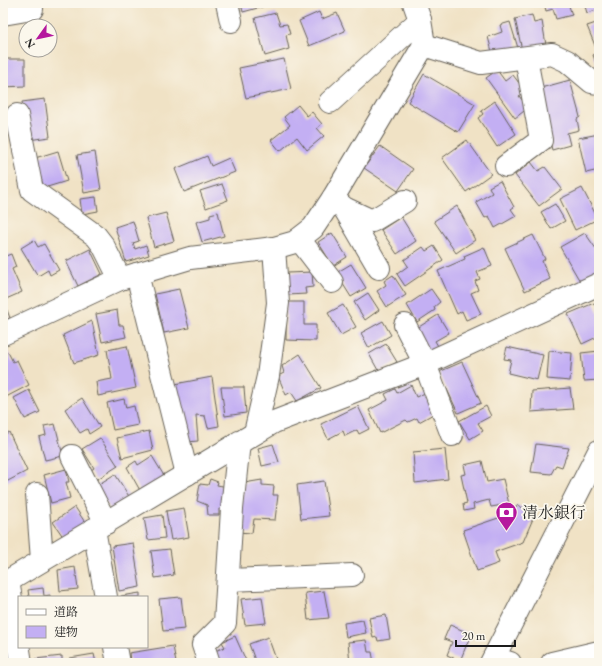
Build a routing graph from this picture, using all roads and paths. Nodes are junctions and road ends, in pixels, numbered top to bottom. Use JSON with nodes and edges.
{"nodes":[{"id":1,"x":32,"y":9,"type":"dead end"},
{"id":2,"x":417,"y":11,"type":"edge"},
{"id":3,"x":3,"y":14,"type":"edge"},
{"id":4,"x":424,"y":45,"type":"junction"},
{"id":5,"x":526,"y":58,"type":"junction"},
{"id":6,"x":599,"y":83,"type":"edge"},
{"id":7,"x":330,"y":102,"type":"dead end"},
{"id":8,"x":17,"y":115,"type":"dead end"},
{"id":9,"x":506,"y":166,"type":"dead end"},
{"id":10,"x":405,"y":201,"type":"dead end"},
{"id":11,"x":339,"y":203,"type":"junction"},
{"id":12,"x":299,"y":239,"type":"junction"},
{"id":13,"x":274,"y":248,"type":"junction"},
{"id":14,"x":379,"y":268,"type":"dead end"},
{"id":15,"x":129,"y":277,"type":"junction"},
{"id":16,"x":332,"y":282,"type":"dead end"},
{"id":17,"x":599,"y":284,"type":"edge"},
{"id":18,"x":405,"y":325,"type":"dead end"},
{"id":19,"x":3,"y":334,"type":"edge"},
{"id":20,"x":425,"y":364,"type":"junction"},
{"id":21,"x":452,"y":435,"type":"dead end"},
{"id":22,"x":247,"y":438,"type":"junction"},
{"id":23,"x":599,"y":451,"type":"edge"},
{"id":24,"x":72,"y":456,"type":"dead end"},
{"id":25,"x":187,"y":474,"type":"junction"},
{"id":26,"x":37,"y":494,"type":"dead end"},
{"id":27,"x":100,"y":526,"type":"junction"},
{"id":28,"x":42,"y":560,"type":"junction"},
{"id":29,"x":352,"y":575,"type":"dead end"},
{"id":30,"x":228,"y":580,"type":"junction"},
{"id":31,"x":6,"y":582,"type":"edge"},
{"id":32,"x":106,"y":596,"type":"edge"},
{"id":33,"x":18,"y":647,"type":"edge"},
{"id":34,"x":18,"y":648,"type":"edge"},
{"id":35,"x":115,"y":648,"type":"edge"},
{"id":36,"x":599,"y":652,"type":"edge"},
{"id":37,"x":498,"y":661,"type":"edge"},
{"id":38,"x":21,"y":663,"type":"edge"},
{"id":39,"x":118,"y":663,"type":"edge"},
{"id":40,"x":209,"y":663,"type":"edge"},
{"id":41,"x":552,"y":663,"type":"edge"}],
"edges":[{"from":1,"to":3,"type":"street"},
{"from":2,"to":4,"type":"street"},
{"from":2,"to":7,"type":"street"},
{"from":4,"to":5,"type":"street"},
{"from":4,"to":11,"type":"street"},
{"from":5,"to":6,"type":"street"},
{"from":5,"to":9,"type":"street"},
{"from":8,"to":15,"type":"street"},
{"from":10,"to":11,"type":"street"},
{"from":11,"to":12,"type":"street"},
{"from":11,"to":14,"type":"street"},
{"from":12,"to":13,"type":"street"},
{"from":12,"to":16,"type":"street"},
{"from":13,"to":15,"type":"street"},
{"from":13,"to":22,"type":"street"},
{"from":15,"to":19,"type":"street"},
{"from":15,"to":25,"type":"street"},
{"from":17,"to":20,"type":"street"},
{"from":18,"to":20,"type":"street"},
{"from":20,"to":21,"type":"street"},
{"from":20,"to":22,"type":"street"},
{"from":22,"to":25,"type":"street"},
{"from":22,"to":30,"type":"street"},
{"from":23,"to":37,"type":"street"},
{"from":24,"to":27,"type":"street"},
{"from":25,"to":27,"type":"street"},
{"from":26,"to":28,"type":"street"},
{"from":27,"to":28,"type":"street"},
{"from":27,"to":32,"type":"street"},
{"from":28,"to":31,"type":"street"},
{"from":29,"to":30,"type":"street"},
{"from":30,"to":40,"type":"street"},
{"from":31,"to":33,"type":"street"},
{"from":34,"to":38,"type":"street"},
{"from":35,"to":39,"type":"street"},
{"from":36,"to":41,"type":"street"}]}
